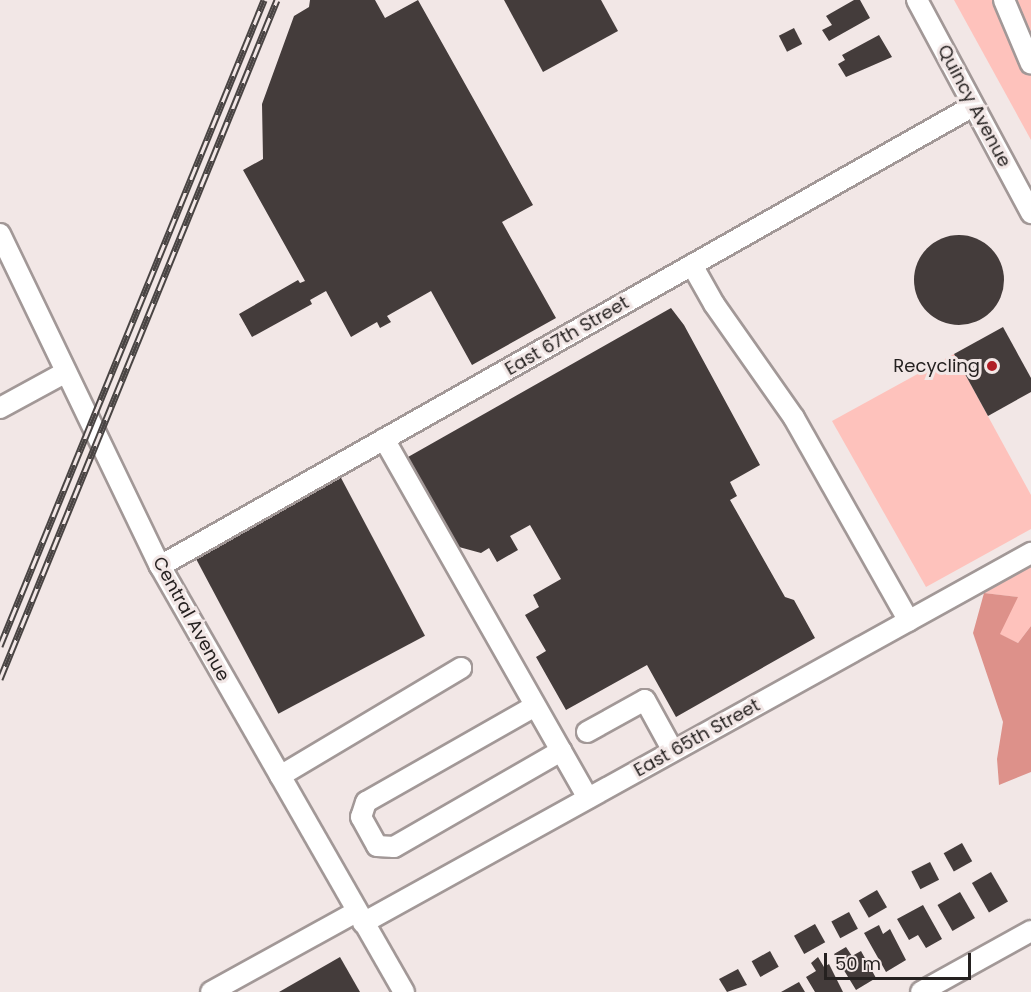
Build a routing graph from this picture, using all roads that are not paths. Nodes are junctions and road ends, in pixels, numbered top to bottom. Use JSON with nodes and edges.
{"nodes":[{"id":1,"x":917,"y":0,"type":"edge"},
{"id":2,"x":1007,"y":1,"type":"edge"},
{"id":3,"x":1031,"y":64,"type":"edge"},
{"id":4,"x":974,"y":106,"type":"junction"},
{"id":5,"x":1031,"y":213,"type":"edge"},
{"id":6,"x":0,"y":234,"type":"edge"},
{"id":7,"x":692,"y":265,"type":"junction"},
{"id":8,"x":66,"y":372,"type":"junction"},
{"id":9,"x":0,"y":408,"type":"edge"},
{"id":10,"x":384,"y":439,"type":"junction"},
{"id":11,"x":1031,"y":553,"type":"edge"},
{"id":12,"x":160,"y":566,"type":"junction"},
{"id":13,"x":909,"y":621,"type":"junction"},
{"id":14,"x":460,"y":668,"type":"dead end"},
{"id":15,"x":535,"y":706,"type":"junction"},
{"id":16,"x":587,"y":732,"type":"dead end"},
{"id":17,"x":673,"y":751,"type":"junction"},
{"id":18,"x":561,"y":752,"type":"junction"},
{"id":19,"x":280,"y":776,"type":"junction"},
{"id":20,"x":588,"y":798,"type":"junction"},
{"id":21,"x":359,"y":917,"type":"junction"},
{"id":22,"x":1031,"y":931,"type":"edge"},
{"id":23,"x":211,"y":992,"type":"edge"},
{"id":24,"x":404,"y":992,"type":"edge"},
{"id":25,"x":921,"y":992,"type":"edge"}],
"edges":[{"from":1,"to":4,"type":"street","name":"Quincy Avenue"},
{"from":2,"to":3,"type":"street"},
{"from":4,"to":5,"type":"street","name":"Quincy Avenue"},
{"from":4,"to":7,"type":"street","name":"East 67th Street"},
{"from":6,"to":8,"type":"street","name":"Central Avenue"},
{"from":7,"to":10,"type":"street","name":"East 67th Street"},
{"from":7,"to":13,"type":"street"},
{"from":8,"to":9,"type":"street"},
{"from":8,"to":12,"type":"street","name":"Central Avenue"},
{"from":10,"to":12,"type":"street","name":"East 67th Street"},
{"from":10,"to":15,"type":"street"},
{"from":11,"to":13,"type":"street","name":"East 65th Street"},
{"from":12,"to":19,"type":"street","name":"Central Avenue"},
{"from":13,"to":17,"type":"street","name":"East 65th Street"},
{"from":14,"to":19,"type":"street"},
{"from":15,"to":18,"type":"street"},
{"from":15,"to":18,"type":"street"},
{"from":16,"to":17,"type":"street"},
{"from":17,"to":20,"type":"street","name":"East 65th Street"},
{"from":18,"to":20,"type":"street"},
{"from":19,"to":21,"type":"street","name":"Central Avenue"},
{"from":20,"to":21,"type":"street","name":"East 65th Street"},
{"from":21,"to":23,"type":"street","name":"East 65th Street"},
{"from":21,"to":24,"type":"street","name":"Central Avenue"},
{"from":22,"to":25,"type":"street"}]}
